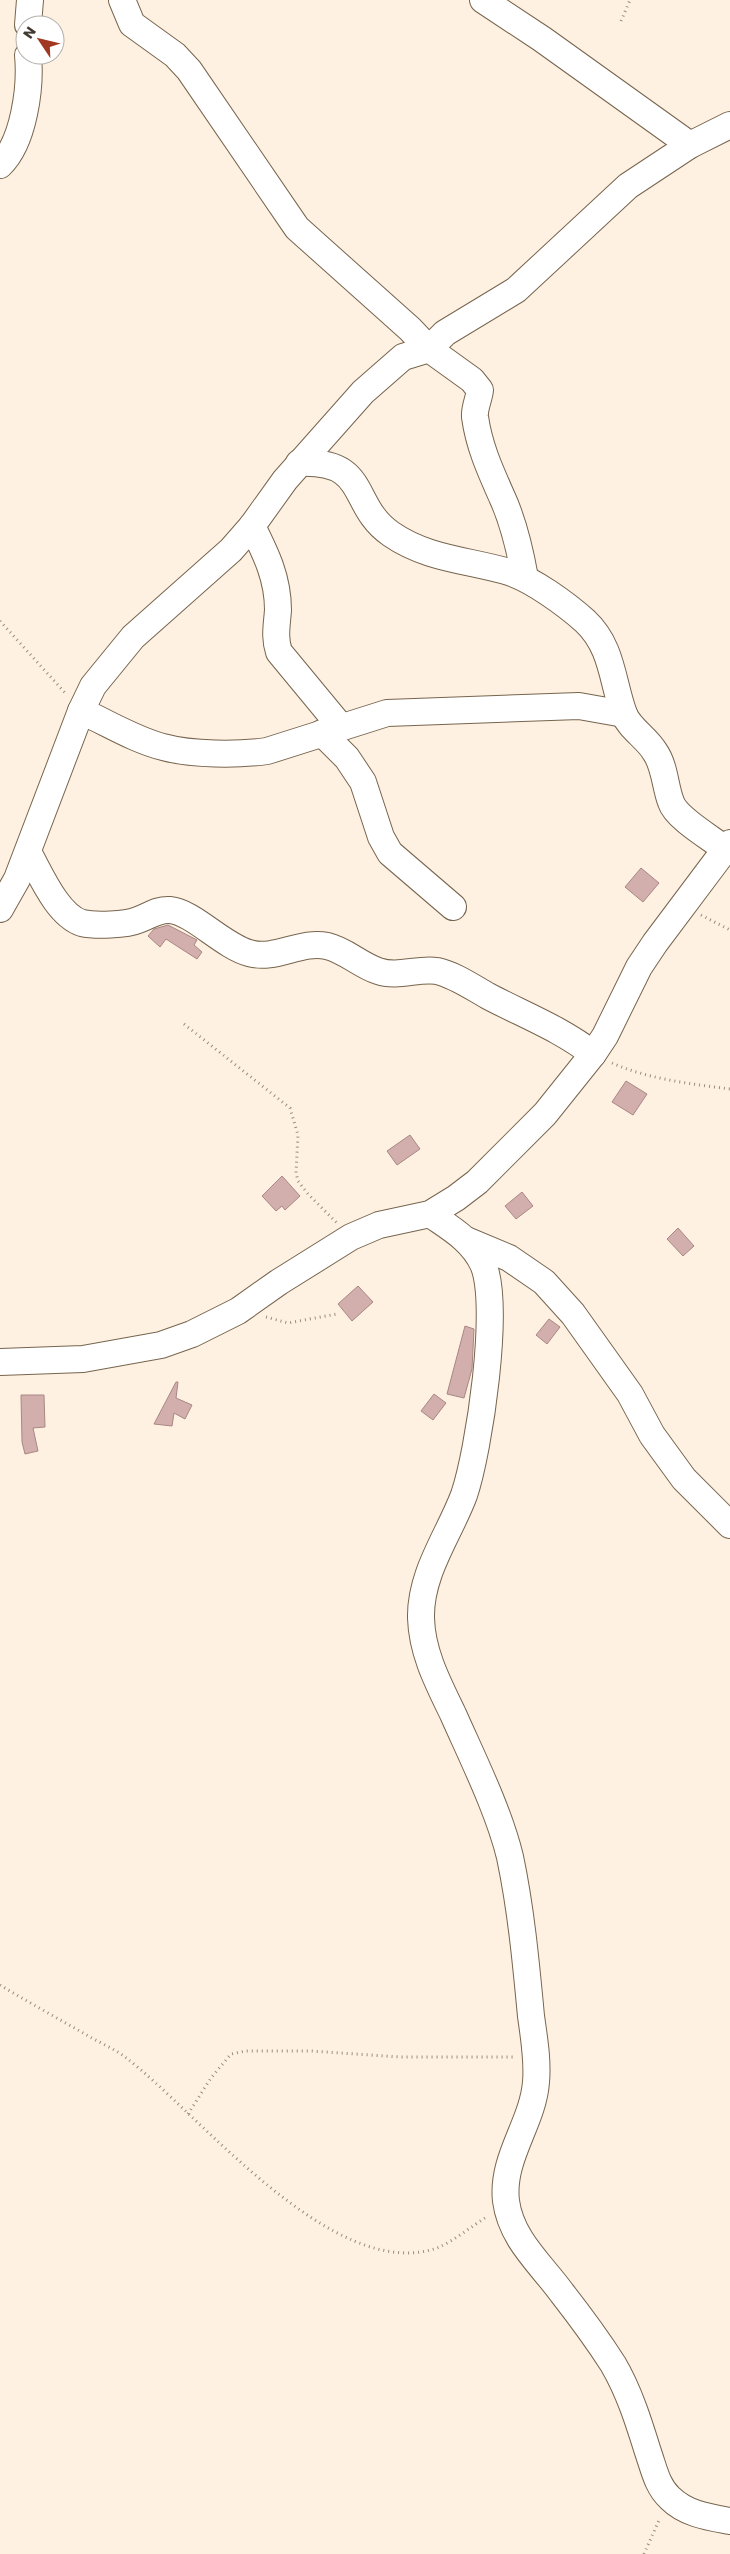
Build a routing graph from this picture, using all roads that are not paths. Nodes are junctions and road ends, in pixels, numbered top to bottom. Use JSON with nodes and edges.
{"nodes":[{"id":1,"x":30,"y":0,"type":"edge"},
{"id":2,"x":122,"y":0,"type":"edge"},
{"id":3,"x":483,"y":0,"type":"edge"},
{"id":4,"x":29,"y":15,"type":"edge"},
{"id":5,"x":29,"y":65,"type":"edge"},
{"id":6,"x":730,"y":125,"type":"edge"},
{"id":7,"x":690,"y":145,"type":"junction"},
{"id":8,"x":0,"y":165,"type":"edge"},
{"id":9,"x":429,"y":349,"type":"junction"},
{"id":10,"x":299,"y":463,"type":"junction"},
{"id":11,"x":252,"y":526,"type":"junction"},
{"id":12,"x":524,"y":578,"type":"junction"},
{"id":13,"x":81,"y":711,"type":"junction"},
{"id":14,"x":624,"y":714,"type":"junction"},
{"id":15,"x":332,"y":730,"type":"junction"},
{"id":16,"x":727,"y":846,"type":"edge"},
{"id":17,"x":28,"y":852,"type":"junction"},
{"id":18,"x":453,"y":907,"type":"dead end"},
{"id":19,"x":0,"y":909,"type":"edge"},
{"id":20,"x":593,"y":1054,"type":"junction"},
{"id":21,"x":430,"y":1214,"type":"junction"},
{"id":22,"x":466,"y":1240,"type":"junction"},
{"id":23,"x":0,"y":1362,"type":"edge"},
{"id":24,"x":730,"y":1525,"type":"edge"},
{"id":25,"x":730,"y":2521,"type":"edge"}],
"edges":[{"from":1,"to":4,"type":"street"},
{"from":2,"to":9,"type":"street"},
{"from":3,"to":7,"type":"street"},
{"from":5,"to":8,"type":"street"},
{"from":6,"to":7,"type":"street"},
{"from":7,"to":9,"type":"street"},
{"from":9,"to":10,"type":"street"},
{"from":9,"to":12,"type":"street"},
{"from":10,"to":11,"type":"street"},
{"from":10,"to":12,"type":"street"},
{"from":11,"to":13,"type":"street"},
{"from":11,"to":15,"type":"street"},
{"from":12,"to":14,"type":"street"},
{"from":13,"to":15,"type":"street"},
{"from":13,"to":17,"type":"street"},
{"from":14,"to":15,"type":"street"},
{"from":14,"to":16,"type":"street"},
{"from":15,"to":18,"type":"street"},
{"from":16,"to":20,"type":"street"},
{"from":17,"to":19,"type":"street"},
{"from":17,"to":20,"type":"street"},
{"from":20,"to":21,"type":"street"},
{"from":21,"to":22,"type":"street"},
{"from":21,"to":23,"type":"street"},
{"from":22,"to":24,"type":"street"},
{"from":22,"to":25,"type":"street"}]}
